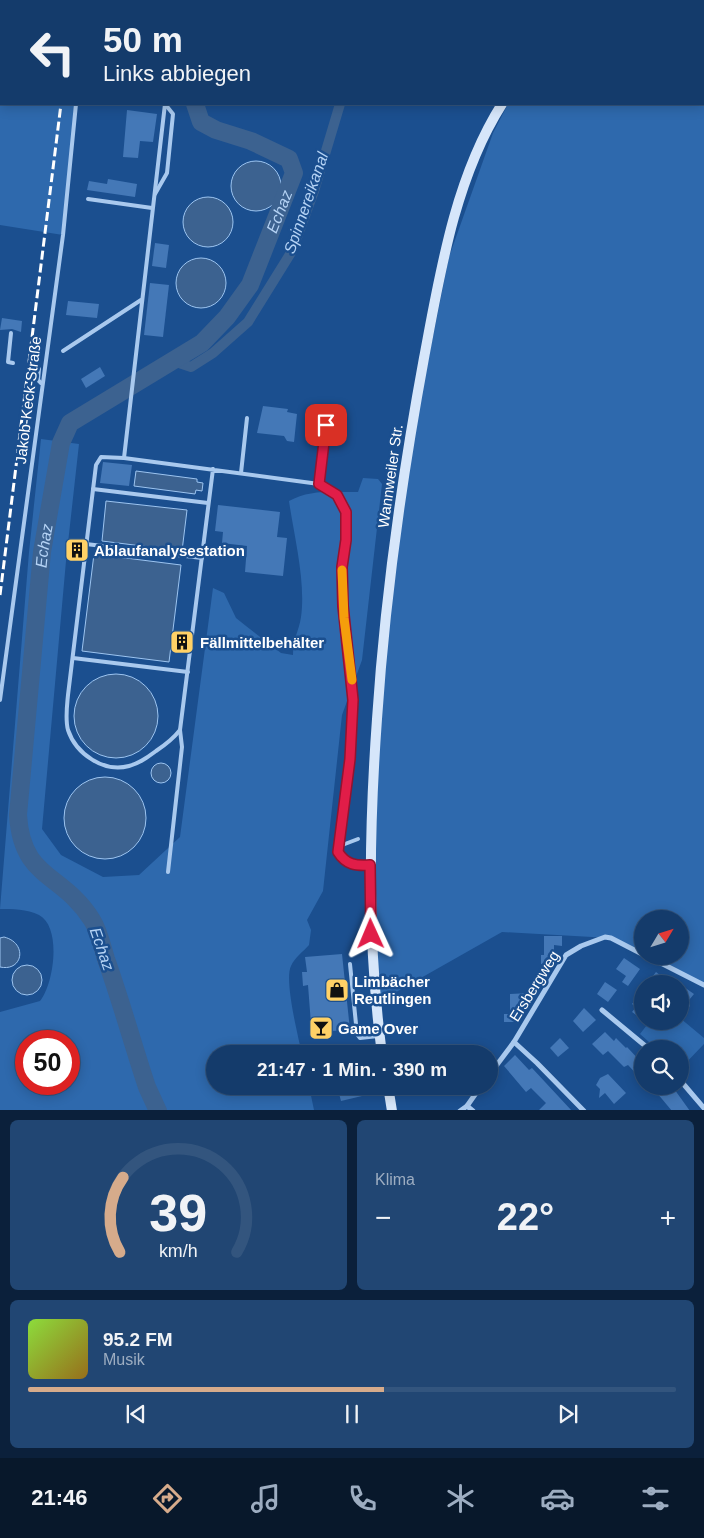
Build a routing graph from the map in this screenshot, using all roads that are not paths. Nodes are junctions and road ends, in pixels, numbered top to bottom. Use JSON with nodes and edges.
{"nodes":[{"id":1,"x":76,"y":105,"type":"edge"},
{"id":2,"x":165,"y":105,"type":"edge"},
{"id":3,"x":166,"y":105,"type":"edge"},
{"id":4,"x":501,"y":105,"type":"edge"},
{"id":5,"x":154,"y":195,"type":"junction"},
{"id":6,"x":88,"y":199,"type":"dead end"},
{"id":7,"x":152,"y":208,"type":"junction"},
{"id":8,"x":141,"y":300,"type":"junction"},
{"id":9,"x":11,"y":333,"type":"dead end"},
{"id":10,"x":63,"y":351,"type":"dead end"},
{"id":11,"x":13,"y":363,"type":"dead end"},
{"id":12,"x":36,"y":368,"type":"dead end"},
{"id":13,"x":41,"y":383,"type":"junction"},
{"id":14,"x":327,"y":410,"type":"dead end"},
{"id":15,"x":247,"y":418,"type":"dead end"},
{"id":16,"x":124,"y":458,"type":"junction"},
{"id":17,"x":213,"y":469,"type":"junction"},
{"id":18,"x":241,"y":473,"type":"junction"},
{"id":19,"x":319,"y":484,"type":"junction"},
{"id":20,"x":93,"y":489,"type":"junction"},
{"id":21,"x":208,"y":503,"type":"junction"},
{"id":22,"x":86,"y":544,"type":"junction"},
{"id":23,"x":202,"y":558,"type":"junction"},
{"id":24,"x":73,"y":658,"type":"junction"},
{"id":25,"x":188,"y":672,"type":"junction"},
{"id":26,"x":0,"y":700,"type":"edge"},
{"id":27,"x":180,"y":730,"type":"junction"},
{"id":28,"x":358,"y":839,"type":"dead end"},
{"id":29,"x":337,"y":847,"type":"junction"},
{"id":30,"x":370,"y":865,"type":"junction"},
{"id":31,"x":168,"y":872,"type":"dead end"},
{"id":32,"x":634,"y":950,"type":"edge"},
{"id":33,"x":350,"y":964,"type":"dead end"},
{"id":34,"x":665,"y":965,"type":"edge"},
{"id":35,"x":704,"y":985,"type":"edge"},
{"id":36,"x":602,"y":1010,"type":"dead end"},
{"id":37,"x":380,"y":1036,"type":"junction"},
{"id":38,"x":638,"y":1040,"type":"edge"},
{"id":39,"x":514,"y":1042,"type":"junction"},
{"id":40,"x":381,"y":1045,"type":"edge"},
{"id":41,"x":498,"y":1063,"type":"edge"},
{"id":42,"x":689,"y":1090,"type":"edge"},
{"id":43,"x":390,"y":1095,"type":"edge"},
{"id":44,"x":475,"y":1095,"type":"edge"},
{"id":45,"x":467,"y":1106,"type":"junction"},
{"id":46,"x":704,"y":1108,"type":"edge"},
{"id":47,"x":392,"y":1110,"type":"edge"},
{"id":48,"x":460,"y":1110,"type":"edge"},
{"id":49,"x":473,"y":1110,"type":"edge"},
{"id":50,"x":584,"y":1110,"type":"edge"}],
"edges":[{"from":1,"to":13,"type":"lane","name":"Jakob-Keck-Straße"},
{"from":2,"to":5,"type":"lane"},
{"from":3,"to":5,"type":"lane"},
{"from":4,"to":30,"type":"main road","name":"Wannweiler Str."},
{"from":5,"to":7,"type":"lane"},
{"from":6,"to":7,"type":"lane"},
{"from":7,"to":8,"type":"lane"},
{"from":8,"to":10,"type":"lane"},
{"from":8,"to":16,"type":"lane"},
{"from":9,"to":11,"type":"lane"},
{"from":12,"to":13,"type":"lane"},
{"from":13,"to":26,"type":"lane","name":"Jakob-Keck-Straße"},
{"from":14,"to":19,"type":"lane"},
{"from":15,"to":18,"type":"lane"},
{"from":16,"to":17,"type":"lane"},
{"from":16,"to":20,"type":"lane"},
{"from":17,"to":18,"type":"lane"},
{"from":17,"to":21,"type":"lane"},
{"from":18,"to":19,"type":"lane"},
{"from":19,"to":29,"type":"lane"},
{"from":20,"to":21,"type":"lane"},
{"from":20,"to":22,"type":"lane"},
{"from":21,"to":23,"type":"lane"},
{"from":22,"to":23,"type":"lane"},
{"from":22,"to":24,"type":"lane"},
{"from":23,"to":25,"type":"lane"},
{"from":24,"to":25,"type":"lane"},
{"from":24,"to":27,"type":"lane"},
{"from":25,"to":27,"type":"lane"},
{"from":27,"to":31,"type":"lane"},
{"from":28,"to":29,"type":"lane"},
{"from":29,"to":30,"type":"lane"},
{"from":30,"to":37,"type":"main road","name":"Wannweiler Str."},
{"from":32,"to":39,"type":"street","name":"Ersbergweg"},
{"from":33,"to":37,"type":"lane"},
{"from":34,"to":35,"type":"street"},
{"from":36,"to":38,"type":"street"},
{"from":37,"to":40,"type":"main road","name":"Wannweiler Str."},
{"from":39,"to":41,"type":"street","name":"Ersbergweg"},
{"from":39,"to":50,"type":"street"},
{"from":42,"to":46,"type":"street"},
{"from":43,"to":47,"type":"main road"},
{"from":44,"to":45,"type":"street"},
{"from":45,"to":48,"type":"street"},
{"from":45,"to":49,"type":"street"}]}
